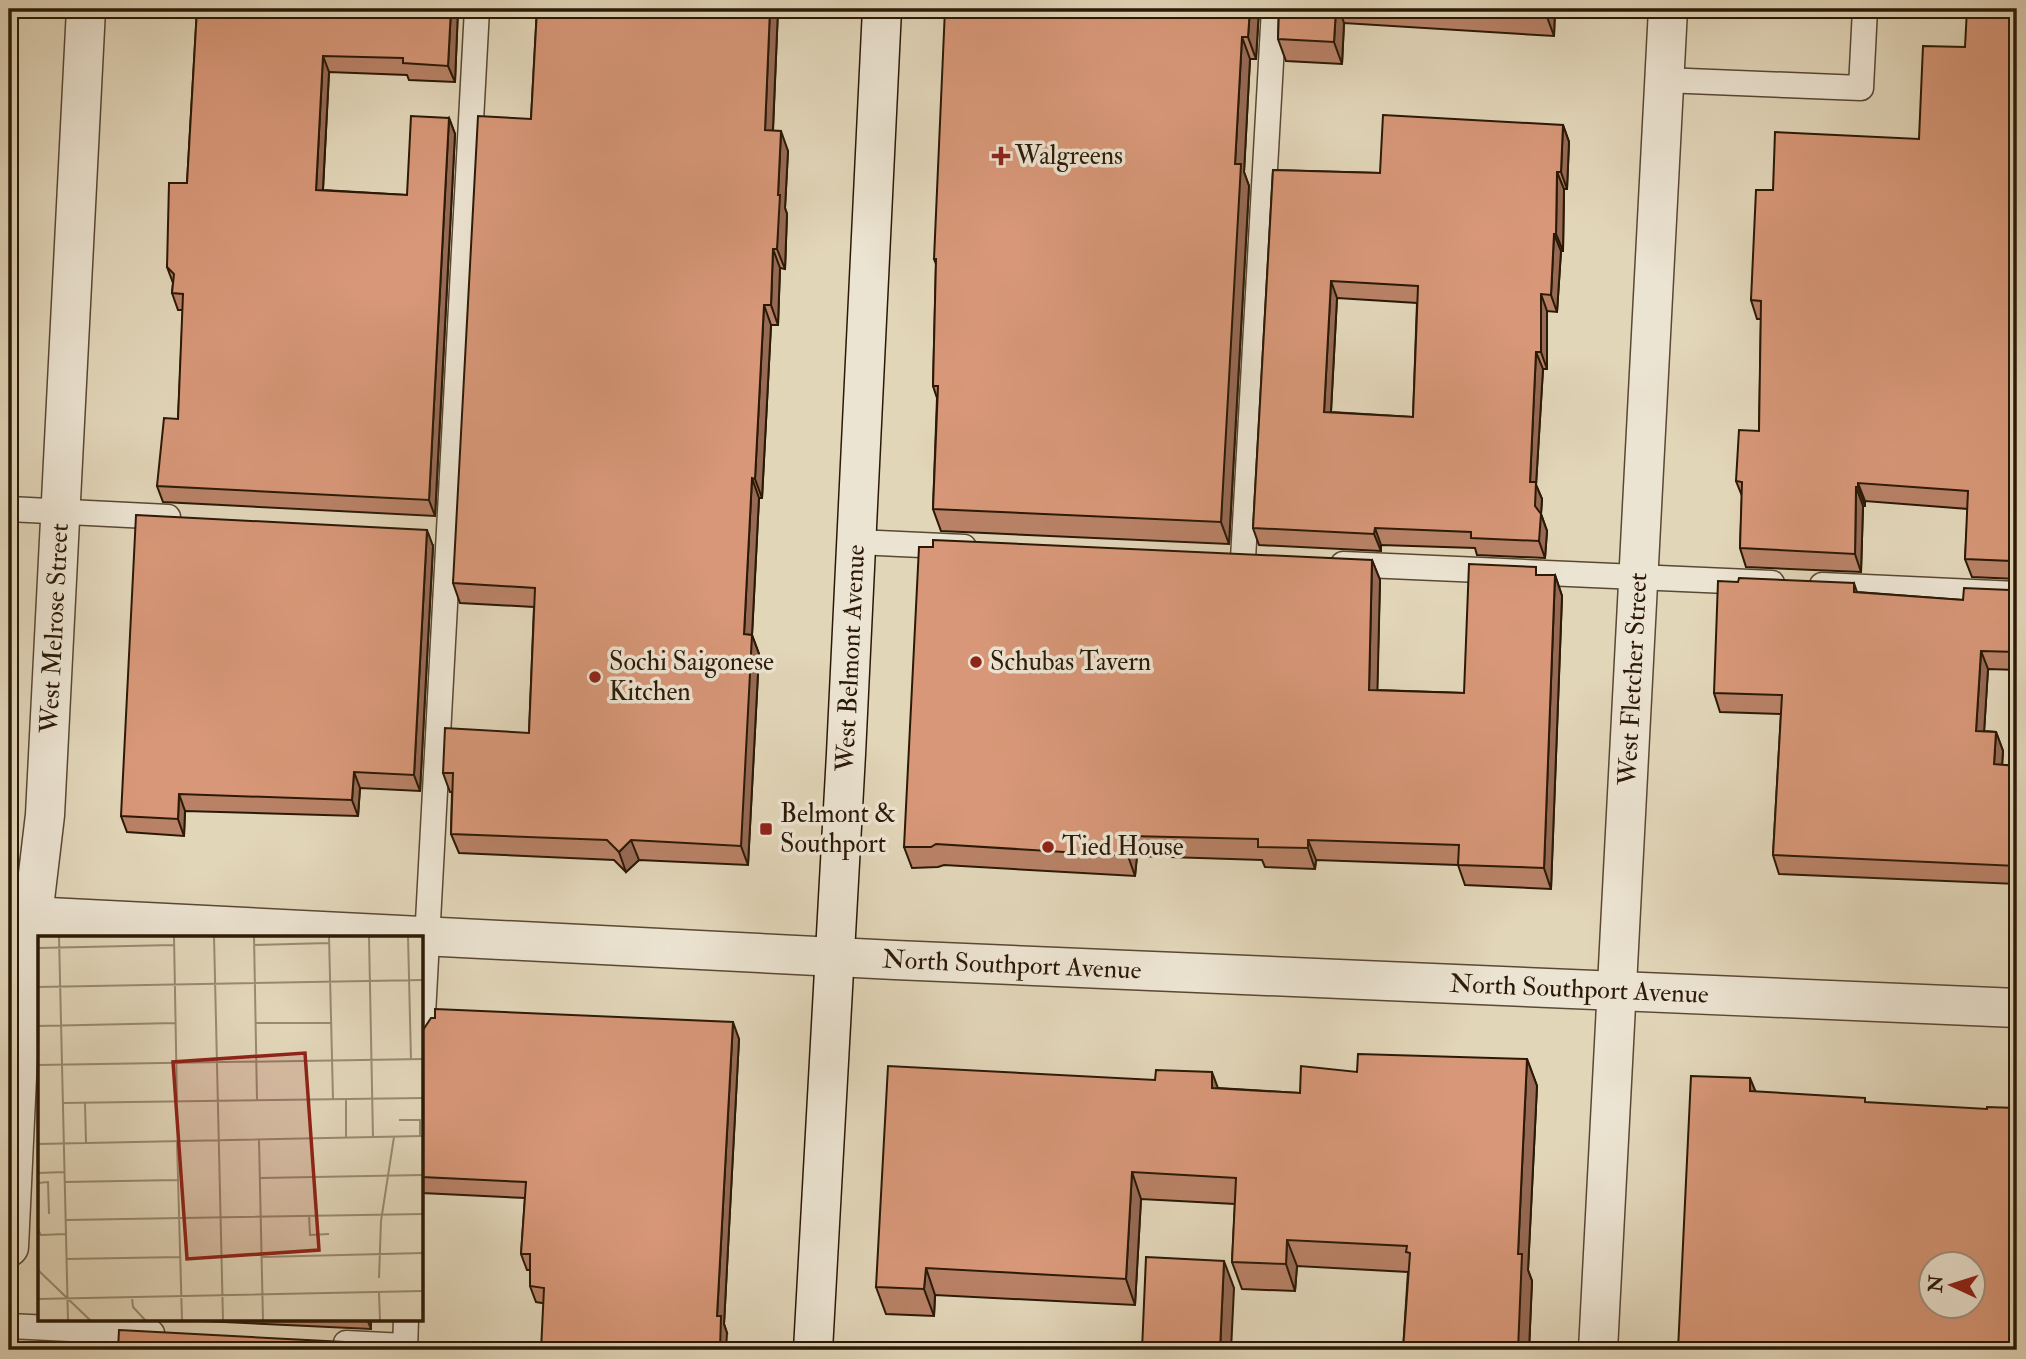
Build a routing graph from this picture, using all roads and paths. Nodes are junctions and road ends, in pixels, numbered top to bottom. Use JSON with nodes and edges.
{"nodes":[{"id":1,"x":86,"y":9,"type":"edge"},
{"id":2,"x":477,"y":9,"type":"edge"},
{"id":3,"x":882,"y":9,"type":"edge"},
{"id":4,"x":1273,"y":9,"type":"edge"},
{"id":5,"x":1668,"y":9,"type":"edge"},
{"id":6,"x":1864,"y":9,"type":"edge"},
{"id":7,"x":1664,"y":80,"type":"junction"},
{"id":8,"x":9,"y":509,"type":"edge"},
{"id":9,"x":60,"y":512,"type":"junction"},
{"id":10,"x":198,"y":519,"type":"edge"},
{"id":11,"x":421,"y":530,"type":"edge"},
{"id":12,"x":449,"y":532,"type":"junction"},
{"id":13,"x":857,"y":542,"type":"junction"},
{"id":14,"x":984,"y":548,"type":"edge"},
{"id":15,"x":1216,"y":558,"type":"edge"},
{"id":16,"x":1243,"y":559,"type":"junction"},
{"id":17,"x":1270,"y":560,"type":"edge"},
{"id":18,"x":1326,"y":563,"type":"edge"},
{"id":19,"x":1637,"y":577,"type":"junction"},
{"id":20,"x":2017,"y":594,"type":"edge"},
{"id":21,"x":21,"y":916,"type":"edge"},
{"id":22,"x":407,"y":936,"type":"edge"},
{"id":23,"x":426,"y":937,"type":"junction"},
{"id":24,"x":835,"y":957,"type":"junction"},
{"id":25,"x":424,"y":985,"type":"edge"},
{"id":26,"x":1615,"y":991,"type":"junction"},
{"id":27,"x":2017,"y":1008,"type":"edge"},
{"id":28,"x":9,"y":1247,"type":"edge"},
{"id":29,"x":406,"y":1320,"type":"edge"},
{"id":30,"x":9,"y":1326,"type":"edge"},
{"id":31,"x":177,"y":1335,"type":"edge"},
{"id":32,"x":324,"y":1342,"type":"edge"},
{"id":33,"x":405,"y":1348,"type":"edge"},
{"id":34,"x":813,"y":1350,"type":"edge"},
{"id":35,"x":1598,"y":1350,"type":"edge"}],
"edges":[{"from":1,"to":9,"type":"street","name":"West Melrose Street"},
{"from":2,"to":12,"type":"lane"},
{"from":3,"to":13,"type":"street","name":"West Belmont Avenue"},
{"from":4,"to":16,"type":"lane"},
{"from":5,"to":7,"type":"street","name":"West Fletcher Street"},
{"from":6,"to":7,"type":"lane"},
{"from":7,"to":19,"type":"street","name":"West Fletcher Street"},
{"from":8,"to":9,"type":"lane"},
{"from":9,"to":10,"type":"lane"},
{"from":9,"to":21,"type":"street","name":"West Melrose Street"},
{"from":11,"to":12,"type":"lane"},
{"from":12,"to":23,"type":"lane"},
{"from":13,"to":14,"type":"lane"},
{"from":13,"to":24,"type":"street","name":"West Belmont Avenue"},
{"from":15,"to":16,"type":"lane"},
{"from":16,"to":17,"type":"lane"},
{"from":18,"to":19,"type":"lane"},
{"from":19,"to":20,"type":"lane"},
{"from":19,"to":26,"type":"street","name":"West Fletcher Street"},
{"from":21,"to":22,"type":"street","name":"North Southport Avenue"},
{"from":21,"to":28,"type":"street","name":"West Melrose Street"},
{"from":23,"to":24,"type":"street","name":"North Southport Avenue"},
{"from":23,"to":25,"type":"lane"},
{"from":24,"to":26,"type":"street","name":"North Southport Avenue"},
{"from":24,"to":34,"type":"street","name":"West Belmont Avenue"},
{"from":26,"to":27,"type":"street","name":"North Southport Avenue"},
{"from":26,"to":35,"type":"street","name":"West Fletcher Street"},
{"from":29,"to":33,"type":"lane"},
{"from":30,"to":31,"type":"lane"},
{"from":32,"to":33,"type":"lane"}]}
